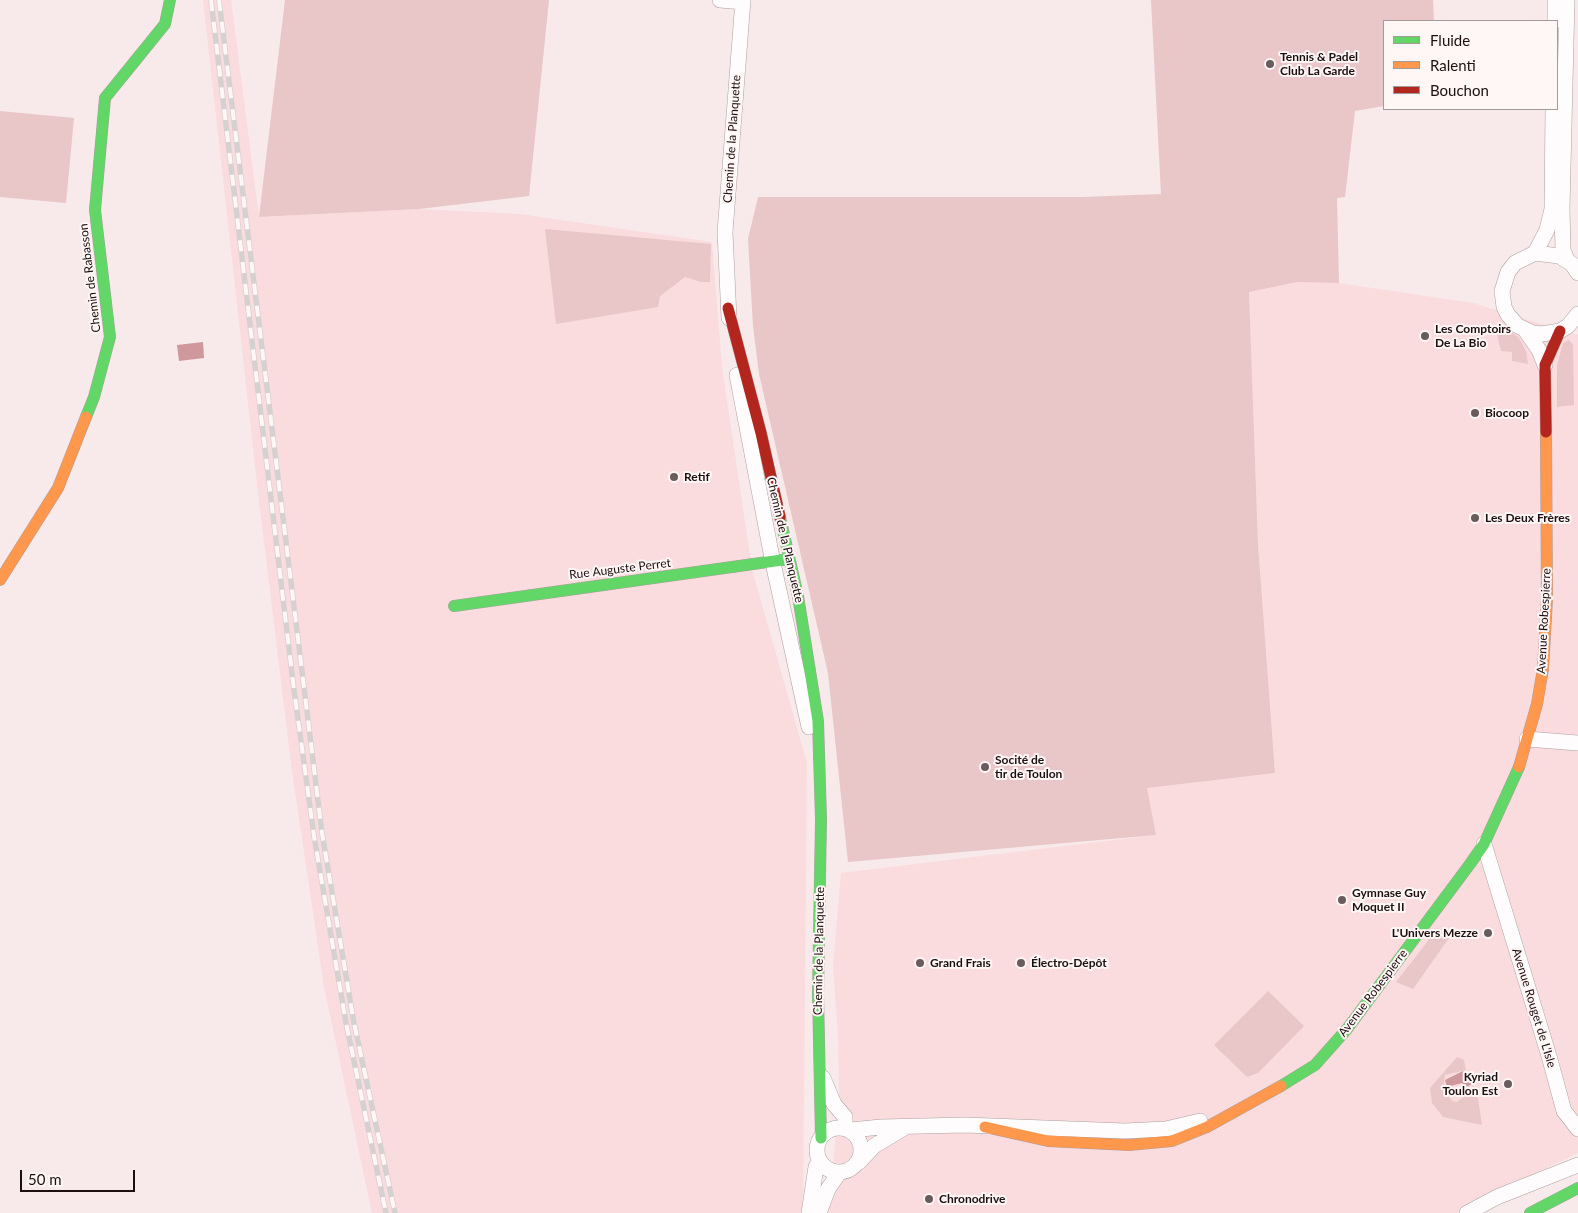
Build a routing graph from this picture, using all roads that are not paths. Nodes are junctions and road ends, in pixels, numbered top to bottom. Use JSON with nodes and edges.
{"nodes":[{"id":1,"x":170,"y":0,"type":"edge"},
{"id":2,"x":720,"y":0,"type":"edge"},
{"id":3,"x":1555,"y":0,"type":"edge"},
{"id":4,"x":1567,"y":0,"type":"edge"},
{"id":5,"x":743,"y":1,"type":"edge"},
{"id":6,"x":1554,"y":20,"type":"edge"},
{"id":7,"x":1553,"y":110,"type":"edge"},
{"id":8,"x":1535,"y":253,"type":"junction"},
{"id":9,"x":1575,"y":268,"type":"edge"},
{"id":10,"x":728,"y":308,"type":"junction"},
{"id":11,"x":1578,"y":314,"type":"edge"},
{"id":12,"x":1525,"y":330,"type":"junction"},
{"id":13,"x":1560,"y":331,"type":"junction"},
{"id":14,"x":1545,"y":365,"type":"junction"},
{"id":15,"x":789,"y":559,"type":"junction"},
{"id":16,"x":773,"y":563,"type":"junction"},
{"id":17,"x":0,"y":580,"type":"edge"},
{"id":18,"x":454,"y":606,"type":"dead end"},
{"id":19,"x":1527,"y":739,"type":"junction"},
{"id":20,"x":1578,"y":743,"type":"edge"},
{"id":21,"x":819,"y":775,"type":"junction"},
{"id":22,"x":1484,"y":844,"type":"junction"},
{"id":23,"x":1470,"y":864,"type":"junction"},
{"id":24,"x":1494,"y":884,"type":"junction"},
{"id":25,"x":819,"y":1067,"type":"junction"},
{"id":26,"x":1225,"y":1116,"type":"joint"},
{"id":27,"x":906,"y":1128,"type":"junction"},
{"id":28,"x":848,"y":1129,"type":"junction"},
{"id":29,"x":1578,"y":1129,"type":"edge"},
{"id":30,"x":820,"y":1138,"type":"junction"},
{"id":31,"x":820,"y":1161,"type":"junction"},
{"id":32,"x":858,"y":1164,"type":"junction"},
{"id":33,"x":1578,"y":1164,"type":"edge"},
{"id":34,"x":839,"y":1173,"type":"junction"},
{"id":35,"x":1578,"y":1188,"type":"edge"},
{"id":36,"x":809,"y":1213,"type":"edge"},
{"id":37,"x":819,"y":1213,"type":"edge"},
{"id":38,"x":1468,"y":1213,"type":"edge"},
{"id":39,"x":1530,"y":1213,"type":"edge"}],
"edges":[{"from":1,"to":17,"type":"street","name":"Chemin de Rabasson"},
{"from":2,"to":5,"type":"street"},
{"from":3,"to":6,"type":"street"},
{"from":4,"to":9,"type":"street"},
{"from":5,"to":10,"type":"street","name":"Chemin de la Planquette"},
{"from":7,"to":8,"type":"street"},
{"from":8,"to":9,"type":"street"},
{"from":8,"to":12,"type":"street","name":"Avenue Robespierre"},
{"from":10,"to":15,"type":"street","name":"Chemin de la Planquette"},
{"from":10,"to":16,"type":"street","name":"Chemin de la Planquette"},
{"from":11,"to":13,"type":"street"},
{"from":12,"to":13,"type":"street"},
{"from":12,"to":14,"type":"street","name":"Avenue Robespierre"},
{"from":13,"to":14,"type":"street","name":"Avenue Robespierre"},
{"from":14,"to":19,"type":"street","name":"Avenue Robespierre"},
{"from":15,"to":16,"type":"street","name":"Rue Auguste Perret"},
{"from":15,"to":21,"type":"street","name":"Chemin de la Planquette"},
{"from":16,"to":18,"type":"street","name":"Rue Auguste Perret"},
{"from":16,"to":21,"type":"street","name":"Chemin de la Planquette"},
{"from":19,"to":20,"type":"street"},
{"from":19,"to":22,"type":"street","name":"Avenue Robespierre"},
{"from":21,"to":25,"type":"street","name":"Chemin de la Planquette"},
{"from":22,"to":23,"type":"street","name":"Avenue Robespierre"},
{"from":22,"to":24,"type":"street","name":"Avenue Rouget de L'Isle"},
{"from":23,"to":24,"type":"street","name":"Avenue Rouget de L'Isle"},
{"from":23,"to":26,"type":"street","name":"Avenue Robespierre"},
{"from":24,"to":29,"type":"street","name":"Avenue Rouget de L'Isle"},
{"from":25,"to":28,"type":"street","name":"Chemin de la Planquette"},
{"from":25,"to":30,"type":"street","name":"Chemin de la Planquette"},
{"from":26,"to":27,"type":"street","name":"Avenue Robespierre"},
{"from":27,"to":28,"type":"street","name":"Avenue Robespierre"},
{"from":27,"to":32,"type":"street","name":"Avenue Robespierre"},
{"from":28,"to":30,"type":"street"},
{"from":28,"to":32,"type":"street"},
{"from":30,"to":31,"type":"street"},
{"from":31,"to":34,"type":"street"},
{"from":31,"to":36,"type":"street"},
{"from":32,"to":34,"type":"street"},
{"from":33,"to":38,"type":"street"},
{"from":34,"to":37,"type":"street"},
{"from":35,"to":39,"type":"street"}]}
